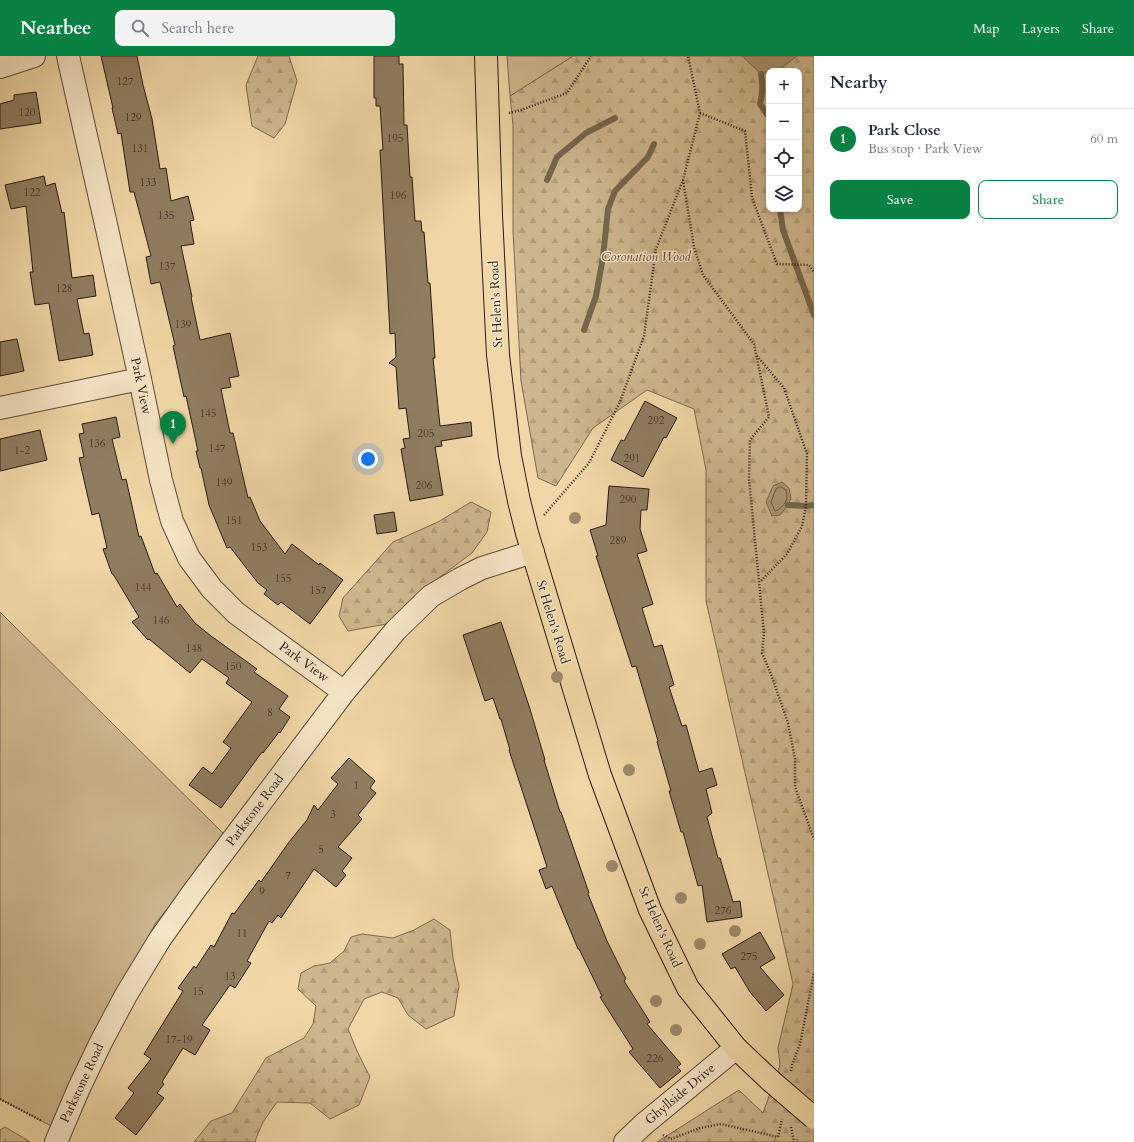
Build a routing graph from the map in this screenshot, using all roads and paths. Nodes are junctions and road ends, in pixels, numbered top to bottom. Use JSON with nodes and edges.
{"nodes":[{"id":1,"x":34,"y":56,"type":"edge"},
{"id":2,"x":68,"y":56,"type":"edge"},
{"id":3,"x":486,"y":56,"type":"edge"},
{"id":4,"x":591,"y":56,"type":"edge"},
{"id":5,"x":688,"y":56,"type":"edge"},
{"id":6,"x":0,"y":67,"type":"edge"},
{"id":7,"x":521,"y":110,"type":"dead end"},
{"id":8,"x":700,"y":113,"type":"junction"},
{"id":9,"x":684,"y":180,"type":"junction"},
{"id":10,"x":814,"y":272,"type":"edge"},
{"id":11,"x":757,"y":356,"type":"junction"},
{"id":12,"x":140,"y":379,"type":"junction"},
{"id":13,"x":0,"y":408,"type":"edge"},
{"id":14,"x":530,"y":543,"type":"junction"},
{"id":15,"x":759,"y":582,"type":"junction"},
{"id":16,"x":344,"y":692,"type":"junction"},
{"id":17,"x":814,"y":839,"type":"edge"},
{"id":18,"x":814,"y":974,"type":"edge"},
{"id":19,"x":736,"y":1048,"type":"junction"},
{"id":20,"x":790,"y":1072,"type":"dead end"},
{"id":21,"x":0,"y":1099,"type":"edge"},
{"id":22,"x":783,"y":1114,"type":"dead end"},
{"id":23,"x":814,"y":1118,"type":"edge"},
{"id":24,"x":644,"y":1124,"type":"junction"},
{"id":25,"x":791,"y":1127,"type":"dead end"},
{"id":26,"x":58,"y":1137,"type":"edge"},
{"id":27,"x":625,"y":1142,"type":"edge"},
{"id":28,"x":794,"y":1142,"type":"edge"}],
"edges":[{"from":1,"to":6,"type":"street"},
{"from":2,"to":12,"type":"street","name":"Park View"},
{"from":3,"to":14,"type":"main road","name":"St Helen's Road"},
{"from":4,"to":7,"type":"path"},
{"from":5,"to":8,"type":"path"},
{"from":8,"to":9,"type":"path"},
{"from":8,"to":10,"type":"path"},
{"from":9,"to":11,"type":"path"},
{"from":9,"to":14,"type":"path"},
{"from":11,"to":15,"type":"path"},
{"from":11,"to":15,"type":"path"},
{"from":12,"to":13,"type":"street"},
{"from":12,"to":16,"type":"street","name":"Park View"},
{"from":14,"to":16,"type":"street","name":"Parkstone Road"},
{"from":14,"to":19,"type":"main road","name":"St Helen's Road"},
{"from":15,"to":17,"type":"path"},
{"from":16,"to":26,"type":"street","name":"Parkstone Road"},
{"from":18,"to":20,"type":"path"},
{"from":19,"to":23,"type":"main road","name":"St Helen's Road","bridge":true},
{"from":19,"to":24,"type":"street","name":"Ghyllside Drive"},
{"from":21,"to":26,"type":"path"},
{"from":22,"to":24,"type":"path"},
{"from":24,"to":27,"type":"street","name":"Ghyllside Drive"},
{"from":25,"to":28,"type":"path"}]}
